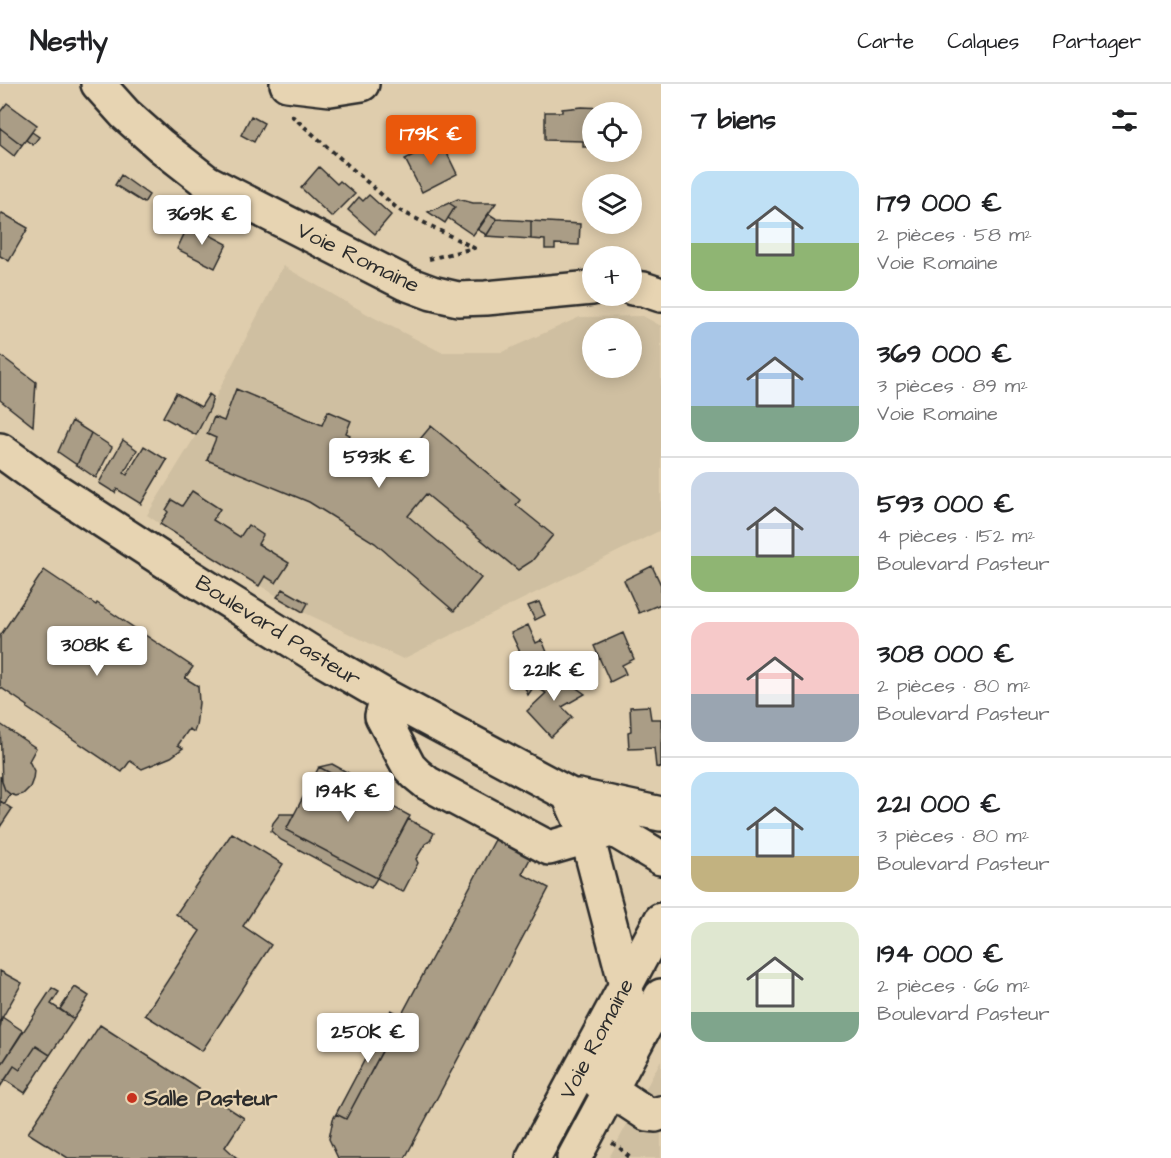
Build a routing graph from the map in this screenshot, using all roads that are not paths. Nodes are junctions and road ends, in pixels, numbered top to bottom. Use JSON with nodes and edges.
{"nodes":[{"id":1,"x":98,"y":84,"type":"edge"},
{"id":2,"x":362,"y":84,"type":"edge"},
{"id":3,"x":288,"y":99,"type":"edge"},
{"id":4,"x":582,"y":289,"type":"edge"},
{"id":5,"x":642,"y":289,"type":"edge"},
{"id":6,"x":661,"y":295,"type":"edge"},
{"id":7,"x":0,"y":450,"type":"edge"},
{"id":8,"x":387,"y":697,"type":"junction"},
{"id":9,"x":568,"y":794,"type":"junction"},
{"id":10,"x":661,"y":814,"type":"edge"},
{"id":11,"x":600,"y":833,"type":"junction"},
{"id":12,"x":661,"y":858,"type":"edge"},
{"id":13,"x":661,"y":920,"type":"edge"},
{"id":14,"x":626,"y":985,"type":"junction"},
{"id":15,"x":661,"y":996,"type":"edge"},
{"id":16,"x":610,"y":1091,"type":"junction"},
{"id":17,"x":661,"y":1113,"type":"edge"},
{"id":18,"x":533,"y":1158,"type":"edge"},
{"id":19,"x":574,"y":1158,"type":"edge"}],
"edges":[{"from":1,"to":4,"type":"street","name":"Voie Romaine"},
{"from":2,"to":3,"type":"street"},
{"from":5,"to":6,"type":"street"},
{"from":7,"to":8,"type":"street","name":"Boulevard Pasteur"},
{"from":8,"to":9,"type":"street","name":"Boulevard Pasteur"},
{"from":8,"to":11,"type":"street"},
{"from":9,"to":10,"type":"street","name":"Boulevard Pasteur"},
{"from":9,"to":11,"type":"street","name":"Boulevard Pasteur"},
{"from":11,"to":12,"type":"street","name":"Boulevard Pasteur"},
{"from":11,"to":14,"type":"street"},
{"from":13,"to":14,"type":"street","name":"Voie Romaine"},
{"from":14,"to":16,"type":"street"},
{"from":14,"to":18,"type":"street","name":"Voie Romaine"},
{"from":15,"to":16,"type":"street","name":"Voie Romaine"},
{"from":16,"to":17,"type":"street"},
{"from":16,"to":19,"type":"street","name":"Voie Romaine"}]}
